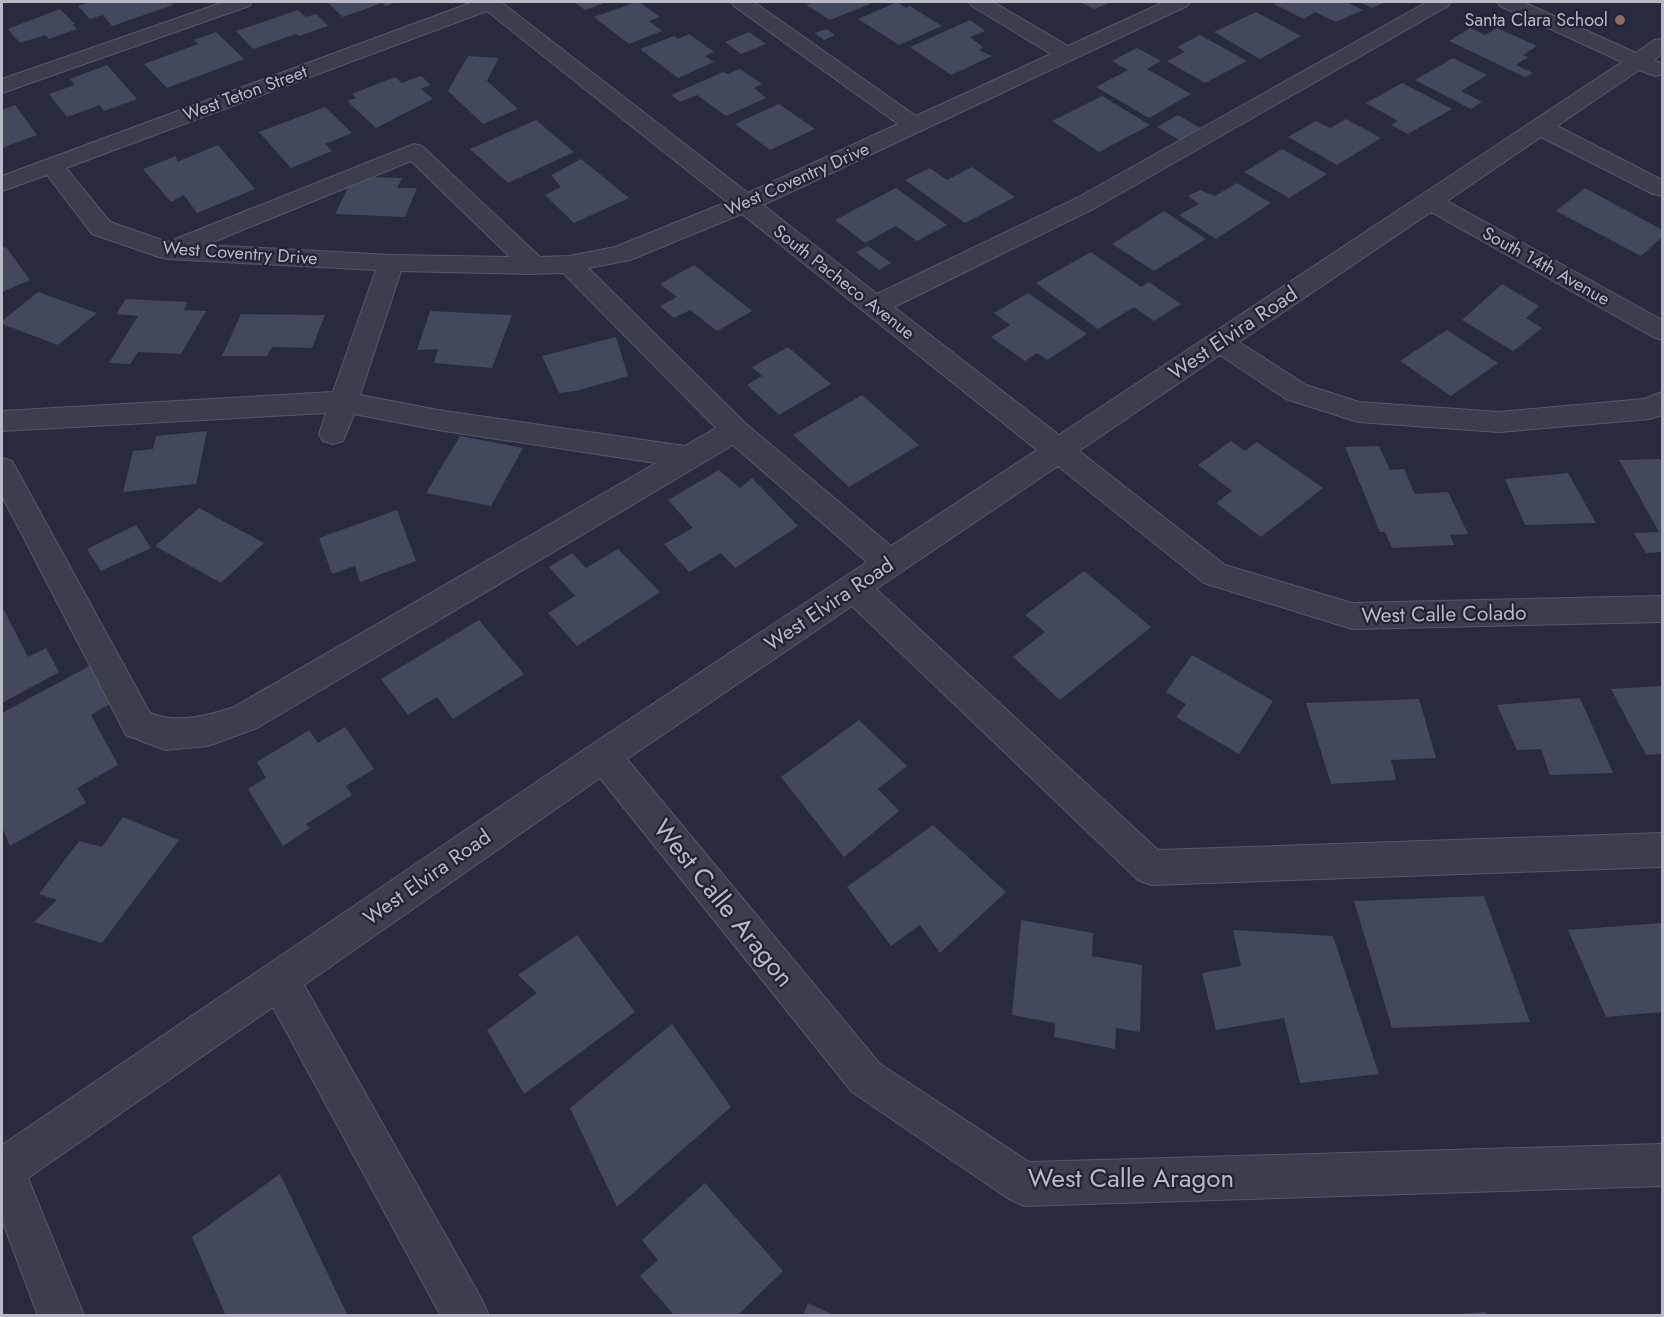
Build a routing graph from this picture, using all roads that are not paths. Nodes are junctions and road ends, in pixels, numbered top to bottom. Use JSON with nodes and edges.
{"nodes":[{"id":1,"x":242,"y":2,"type":"edge"},
{"id":2,"x":490,"y":2,"type":"edge"},
{"id":3,"x":741,"y":2,"type":"edge"},
{"id":4,"x":979,"y":2,"type":"edge"},
{"id":5,"x":1180,"y":2,"type":"edge"},
{"id":6,"x":1442,"y":2,"type":"edge"},
{"id":7,"x":1507,"y":2,"type":"edge"},
{"id":8,"x":1068,"y":55,"type":"junction"},
{"id":9,"x":1654,"y":60,"type":"edge"},
{"id":10,"x":2,"y":86,"type":"edge"},
{"id":11,"x":915,"y":126,"type":"junction"},
{"id":12,"x":1540,"y":127,"type":"junction"},
{"id":13,"x":51,"y":165,"type":"junction"},
{"id":14,"x":2,"y":184,"type":"edge"},
{"id":15,"x":1662,"y":189,"type":"edge"},
{"id":16,"x":1430,"y":201,"type":"junction"},
{"id":17,"x":745,"y":204,"type":"junction"},
{"id":18,"x":168,"y":251,"type":"junction"},
{"id":19,"x":391,"y":263,"type":"junction"},
{"id":20,"x":569,"y":264,"type":"junction"},
{"id":21,"x":534,"y":266,"type":"junction"},
{"id":22,"x":874,"y":306,"type":"junction"},
{"id":23,"x":1662,"y":331,"type":"edge"},
{"id":24,"x":1219,"y":342,"type":"junction"},
{"id":25,"x":342,"y":402,"type":"junction"},
{"id":26,"x":1662,"y":402,"type":"edge"},
{"id":27,"x":2,"y":421,"type":"edge"},
{"id":28,"x":735,"y":430,"type":"junction"},
{"id":29,"x":333,"y":434,"type":"dead end"},
{"id":30,"x":1057,"y":451,"type":"junction"},
{"id":31,"x":690,"y":457,"type":"junction"},
{"id":32,"x":2,"y":469,"type":"edge"},
{"id":33,"x":890,"y":563,"type":"junction"},
{"id":34,"x":853,"y":588,"type":"junction"},
{"id":35,"x":1662,"y":609,"type":"edge"},
{"id":36,"x":603,"y":756,"type":"junction"},
{"id":37,"x":1662,"y":850,"type":"edge"},
{"id":38,"x":279,"y":979,"type":"junction"},
{"id":39,"x":1662,"y":1165,"type":"edge"},
{"id":40,"x":2,"y":1169,"type":"edge"},
{"id":41,"x":61,"y":1316,"type":"edge"},
{"id":42,"x":466,"y":1316,"type":"edge"}],
"edges":[{"from":1,"to":10,"type":"street"},
{"from":2,"to":13,"type":"street","name":"West Teton Street"},
{"from":2,"to":17,"type":"street","name":"South Pacheco Avenue"},
{"from":3,"to":11,"type":"street"},
{"from":4,"to":8,"type":"street"},
{"from":5,"to":8,"type":"street","name":"West Coventry Drive"},
{"from":6,"to":22,"type":"street"},
{"from":7,"to":9,"type":"street"},
{"from":8,"to":11,"type":"street","name":"West Coventry Drive"},
{"from":9,"to":12,"type":"street","name":"West Elvira Road"},
{"from":11,"to":17,"type":"street","name":"West Coventry Drive"},
{"from":12,"to":15,"type":"street"},
{"from":12,"to":16,"type":"street","name":"West Elvira Road"},
{"from":13,"to":14,"type":"street","name":"West Teton Street"},
{"from":13,"to":18,"type":"street","name":"West Coventry Drive"},
{"from":16,"to":23,"type":"street","name":"South 14th Avenue"},
{"from":16,"to":24,"type":"street","name":"West Elvira Road"},
{"from":17,"to":20,"type":"street","name":"West Coventry Drive"},
{"from":17,"to":22,"type":"street","name":"South Pacheco Avenue"},
{"from":18,"to":19,"type":"street","name":"West Coventry Drive"},
{"from":18,"to":21,"type":"street"},
{"from":19,"to":21,"type":"street","name":"West Coventry Drive"},
{"from":19,"to":25,"type":"street"},
{"from":20,"to":21,"type":"street","name":"West Coventry Drive"},
{"from":20,"to":28,"type":"street"},
{"from":22,"to":30,"type":"street","name":"South Pacheco Avenue"},
{"from":24,"to":26,"type":"street"},
{"from":24,"to":30,"type":"street","name":"West Elvira Road"},
{"from":25,"to":27,"type":"street"},
{"from":25,"to":29,"type":"street"},
{"from":25,"to":31,"type":"street"},
{"from":28,"to":31,"type":"street"},
{"from":28,"to":33,"type":"street"},
{"from":30,"to":33,"type":"street","name":"West Elvira Road"},
{"from":30,"to":35,"type":"street","name":"West Calle Colado"},
{"from":31,"to":32,"type":"street"},
{"from":33,"to":34,"type":"street","name":"West Elvira Road"},
{"from":34,"to":36,"type":"street","name":"West Elvira Road"},
{"from":34,"to":37,"type":"street"},
{"from":36,"to":38,"type":"street","name":"West Elvira Road"},
{"from":36,"to":39,"type":"street","name":"West Calle Aragon"},
{"from":38,"to":40,"type":"street","name":"West Elvira Road"},
{"from":38,"to":42,"type":"street"},
{"from":40,"to":41,"type":"street"}]}
